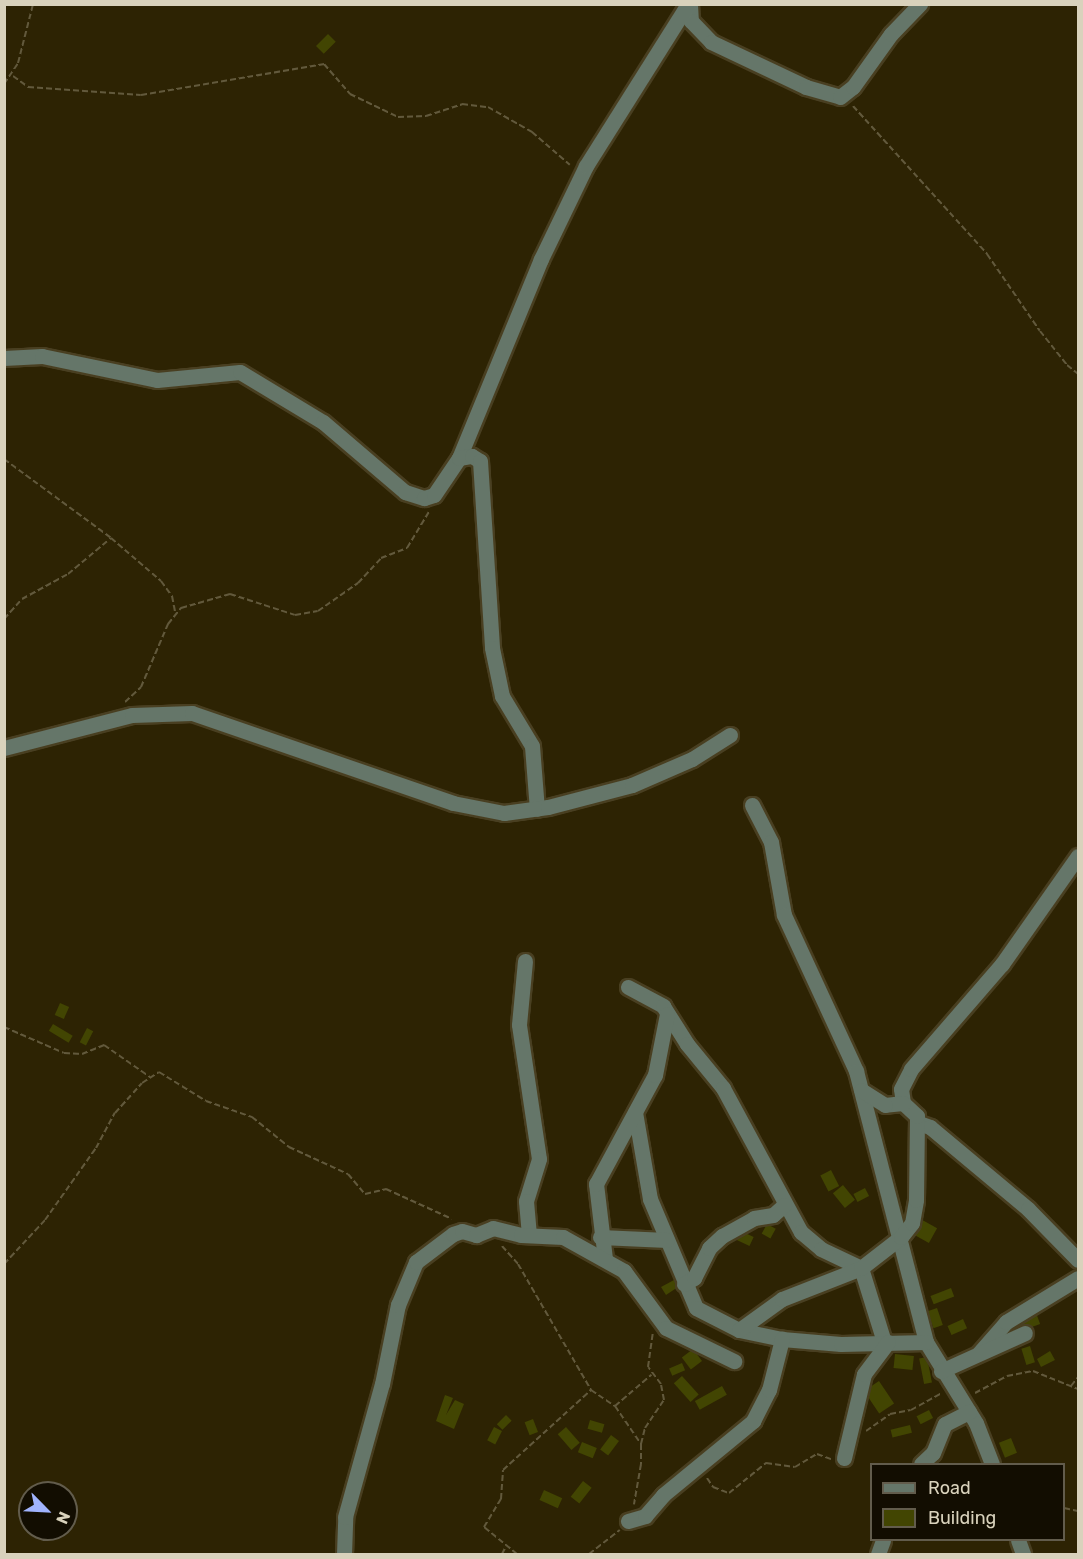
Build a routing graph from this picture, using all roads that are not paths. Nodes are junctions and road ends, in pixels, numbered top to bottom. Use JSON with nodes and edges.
{"nodes":[{"id":1,"x":689,"y":4,"type":"edge"},
{"id":2,"x":920,"y":4,"type":"edge"},
{"id":3,"x":4,"y":358,"type":"edge"},
{"id":4,"x":459,"y":458,"type":"junction"},
{"id":5,"x":730,"y":735,"type":"dead end"},
{"id":6,"x":4,"y":748,"type":"edge"},
{"id":7,"x":752,"y":805,"type":"dead end"},
{"id":8,"x":537,"y":809,"type":"junction"},
{"id":9,"x":1078,"y":856,"type":"edge"},
{"id":10,"x":525,"y":961,"type":"dead end"},
{"id":11,"x":628,"y":987,"type":"dead end"},
{"id":12,"x":668,"y":1014,"type":"junction"},
{"id":13,"x":861,"y":1090,"type":"junction"},
{"id":14,"x":903,"y":1103,"type":"junction"},
{"id":15,"x":635,"y":1112,"type":"junction"},
{"id":16,"x":919,"y":1123,"type":"junction"},
{"id":17,"x":784,"y":1205,"type":"junction"},
{"id":18,"x":529,"y":1234,"type":"junction"},
{"id":19,"x":600,"y":1237,"type":"junction"},
{"id":20,"x":901,"y":1237,"type":"junction"},
{"id":21,"x":667,"y":1240,"type":"junction"},
{"id":22,"x":605,"y":1259,"type":"junction"},
{"id":23,"x":1078,"y":1260,"type":"edge"},
{"id":24,"x":861,"y":1268,"type":"junction"},
{"id":25,"x":1078,"y":1278,"type":"edge"},
{"id":26,"x":684,"y":1284,"type":"junction"},
{"id":27,"x":739,"y":1330,"type":"junction"},
{"id":28,"x":1025,"y":1333,"type":"dead end"},
{"id":29,"x":782,"y":1339,"type":"junction"},
{"id":30,"x":886,"y":1342,"type":"junction"},
{"id":31,"x":926,"y":1342,"type":"junction"},
{"id":32,"x":979,"y":1353,"type":"junction"},
{"id":33,"x":734,"y":1361,"type":"dead end"},
{"id":34,"x":941,"y":1371,"type":"junction"},
{"id":35,"x":966,"y":1406,"type":"junction"},
{"id":36,"x":844,"y":1458,"type":"road end"},
{"id":37,"x":922,"y":1463,"type":"edge"},
{"id":38,"x":992,"y":1463,"type":"edge"},
{"id":39,"x":628,"y":1521,"type":"road end"},
{"id":40,"x":344,"y":1554,"type":"edge"}],
"edges":[{"from":1,"to":2,"type":"street"},
{"from":1,"to":4,"type":"street"},
{"from":3,"to":4,"type":"street"},
{"from":4,"to":8,"type":"street"},
{"from":5,"to":8,"type":"street"},
{"from":6,"to":8,"type":"street"},
{"from":7,"to":13,"type":"street"},
{"from":9,"to":14,"type":"street"},
{"from":10,"to":18,"type":"street"},
{"from":11,"to":12,"type":"street"},
{"from":12,"to":15,"type":"street"},
{"from":12,"to":17,"type":"street"},
{"from":13,"to":14,"type":"street"},
{"from":13,"to":20,"type":"street"},
{"from":14,"to":16,"type":"street"},
{"from":15,"to":19,"type":"street"},
{"from":15,"to":21,"type":"street"},
{"from":16,"to":20,"type":"street"},
{"from":16,"to":23,"type":"street"},
{"from":17,"to":24,"type":"street"},
{"from":17,"to":26,"type":"street"},
{"from":18,"to":22,"type":"street"},
{"from":18,"to":40,"type":"street"},
{"from":19,"to":21,"type":"street"},
{"from":19,"to":22,"type":"street"},
{"from":20,"to":24,"type":"street"},
{"from":20,"to":31,"type":"street"},
{"from":21,"to":26,"type":"street"},
{"from":22,"to":33,"type":"street"},
{"from":24,"to":27,"type":"street"},
{"from":24,"to":30,"type":"street"},
{"from":25,"to":32,"type":"street"},
{"from":26,"to":27,"type":"street"},
{"from":27,"to":29,"type":"street"},
{"from":28,"to":32,"type":"street"},
{"from":29,"to":30,"type":"street"},
{"from":29,"to":39,"type":"street"},
{"from":30,"to":31,"type":"street"},
{"from":30,"to":36,"type":"street"},
{"from":31,"to":34,"type":"street"},
{"from":32,"to":34,"type":"street"},
{"from":34,"to":35,"type":"street"},
{"from":35,"to":37,"type":"street"},
{"from":35,"to":38,"type":"street"}]}
